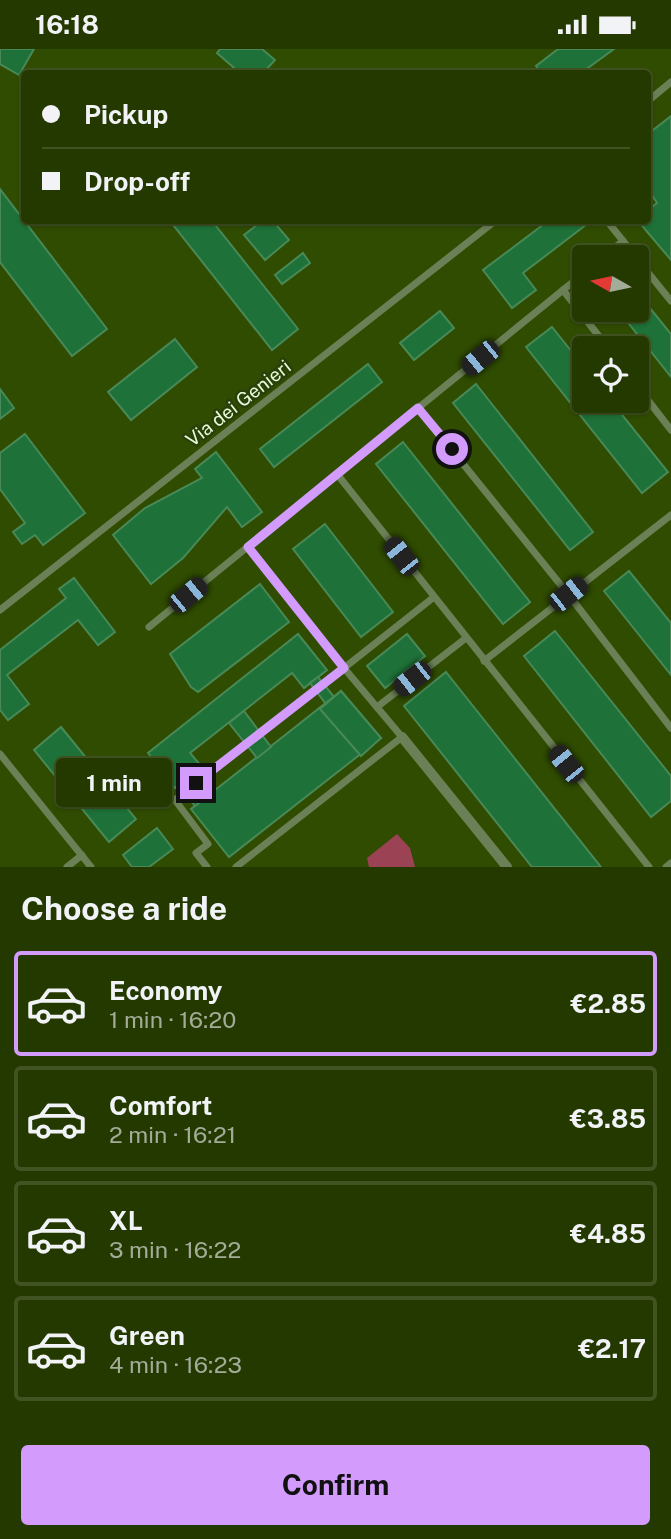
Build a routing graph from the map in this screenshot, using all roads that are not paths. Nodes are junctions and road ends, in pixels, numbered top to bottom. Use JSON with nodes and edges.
{"nodes":[{"id":1,"x":671,"y":82,"type":"edge"},
{"id":2,"x":651,"y":99,"type":"edge"},
{"id":3,"x":491,"y":224,"type":"edge"},
{"id":4,"x":609,"y":224,"type":"edge"},
{"id":5,"x":623,"y":241,"type":"junction"},
{"id":6,"x":618,"y":245,"type":"edge"},
{"id":7,"x":626,"y":245,"type":"edge"},
{"id":8,"x":649,"y":274,"type":"edge"},
{"id":9,"x":572,"y":283,"type":"edge"},
{"id":10,"x":563,"y":290,"type":"junction"},
{"id":11,"x":671,"y":301,"type":"edge"},
{"id":12,"x":599,"y":336,"type":"edge"},
{"id":13,"x":649,"y":402,"type":"edge"},
{"id":14,"x":418,"y":408,"type":"junction"},
{"id":15,"x":671,"y":430,"type":"edge"},
{"id":16,"x":337,"y":474,"type":"junction"},
{"id":17,"x":671,"y":515,"type":"edge"},
{"id":18,"x":248,"y":547,"type":"junction"},
{"id":19,"x":568,"y":594,"type":"junction"},
{"id":20,"x":433,"y":597,"type":"junction"},
{"id":21,"x":0,"y":610,"type":"edge"},
{"id":22,"x":149,"y":627,"type":"dead end"},
{"id":23,"x":466,"y":638,"type":"junction"},
{"id":24,"x":484,"y":661,"type":"junction"},
{"id":25,"x":344,"y":668,"type":"junction"},
{"id":26,"x":377,"y":707,"type":"junction"},
{"id":27,"x":671,"y":728,"type":"edge"},
{"id":28,"x":402,"y":737,"type":"junction"},
{"id":29,"x":0,"y":754,"type":"edge"},
{"id":30,"x":82,"y":855,"type":"junction"},
{"id":31,"x":671,"y":863,"type":"edge"},
{"id":32,"x":67,"y":867,"type":"edge"},
{"id":33,"x":91,"y":867,"type":"edge"},
{"id":34,"x":207,"y":867,"type":"edge"},
{"id":35,"x":236,"y":867,"type":"edge"},
{"id":36,"x":507,"y":867,"type":"edge"},
{"id":37,"x":649,"y":867,"type":"edge"},
{"id":38,"x":666,"y":867,"type":"edge"}],
"edges":[{"from":1,"to":2,"type":"lane"},
{"from":3,"to":21,"type":"lane","name":"Via dei Genieri"},
{"from":4,"to":5,"type":"lane"},
{"from":5,"to":6,"type":"lane"},
{"from":5,"to":7,"type":"lane"},
{"from":8,"to":11,"type":"lane"},
{"from":9,"to":10,"type":"lane"},
{"from":10,"to":12,"type":"lane"},
{"from":10,"to":14,"type":"lane"},
{"from":13,"to":15,"type":"lane"},
{"from":14,"to":16,"type":"lane"},
{"from":14,"to":19,"type":"lane"},
{"from":16,"to":18,"type":"lane"},
{"from":16,"to":20,"type":"lane"},
{"from":17,"to":19,"type":"lane"},
{"from":18,"to":22,"type":"lane"},
{"from":18,"to":25,"type":"lane"},
{"from":19,"to":24,"type":"lane"},
{"from":19,"to":27,"type":"lane"},
{"from":20,"to":23,"type":"lane"},
{"from":20,"to":25,"type":"lane"},
{"from":23,"to":24,"type":"lane"},
{"from":23,"to":26,"type":"lane"},
{"from":24,"to":37,"type":"lane"},
{"from":25,"to":26,"type":"lane"},
{"from":25,"to":34,"type":"lane"},
{"from":26,"to":28,"type":"lane"},
{"from":28,"to":35,"type":"lane"},
{"from":28,"to":36,"type":"street"},
{"from":29,"to":30,"type":"lane"},
{"from":30,"to":32,"type":"lane"},
{"from":30,"to":33,"type":"lane"},
{"from":31,"to":38,"type":"lane"}]}
